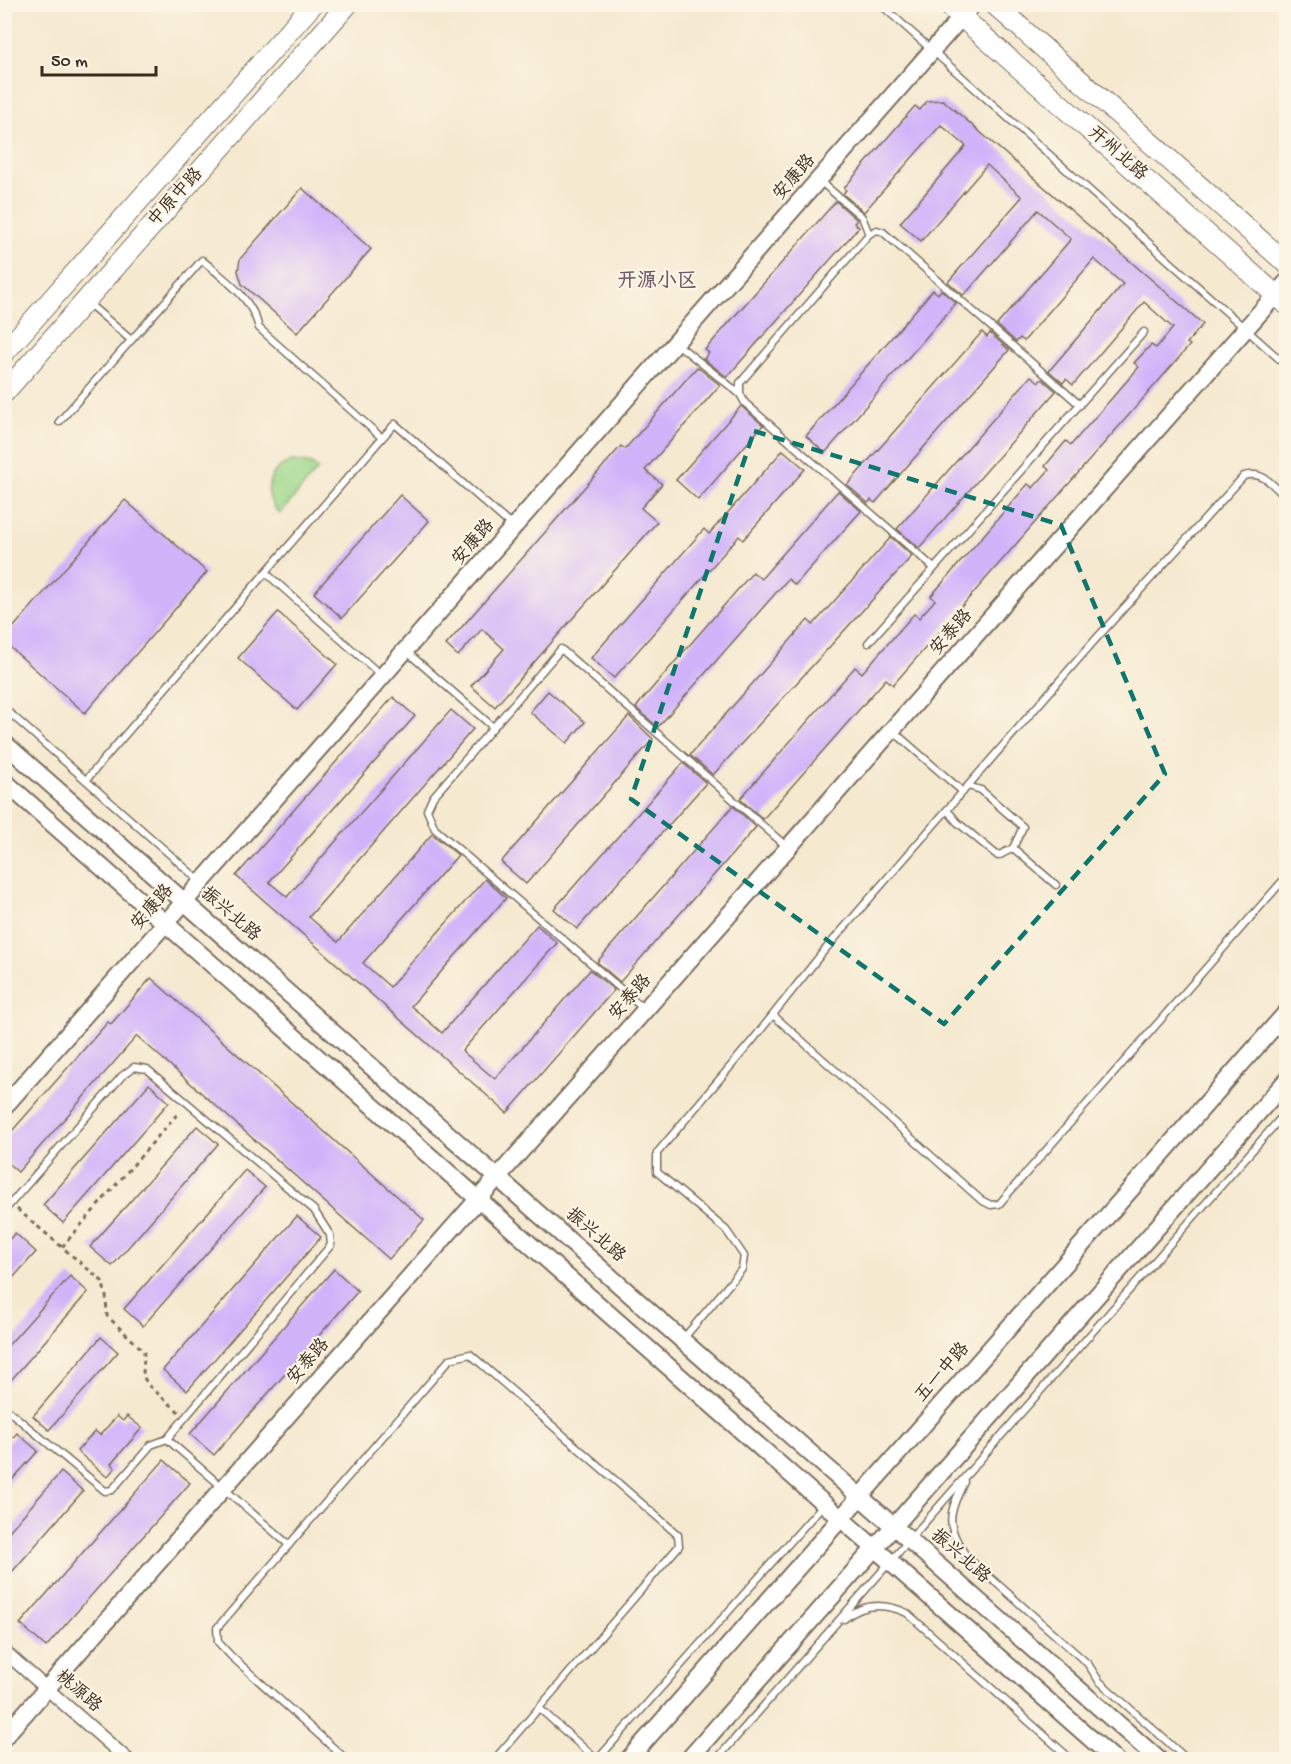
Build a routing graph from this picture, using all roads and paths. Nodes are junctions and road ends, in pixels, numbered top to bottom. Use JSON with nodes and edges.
{"nodes":[{"id":1,"x":313,"y":4,"type":"edge"},
{"id":2,"x":348,"y":4,"type":"edge"},
{"id":3,"x":880,"y":4,"type":"edge"},
{"id":4,"x":994,"y":4,"type":"edge"},
{"id":5,"x":961,"y":9,"type":"edge"},
{"id":6,"x":932,"y":51,"type":"junction"},
{"id":7,"x":819,"y":180,"type":"junction"},
{"id":8,"x":869,"y":234,"type":"junction"},
{"id":9,"x":1287,"y":263,"type":"edge"},
{"id":10,"x":1283,"y":294,"type":"edge"},
{"id":11,"x":86,"y":301,"type":"junction"},
{"id":12,"x":1246,"y":329,"type":"junction"},
{"id":13,"x":1144,"y":332,"type":"dead end"},
{"id":14,"x":131,"y":340,"type":"junction"},
{"id":15,"x":676,"y":343,"type":"junction"},
{"id":16,"x":4,"y":353,"type":"edge"},
{"id":17,"x":1287,"y":365,"type":"edge"},
{"id":18,"x":4,"y":393,"type":"edge"},
{"id":19,"x":740,"y":394,"type":"junction"},
{"id":20,"x":1080,"y":405,"type":"junction"},
{"id":21,"x":59,"y":422,"type":"dead end"},
{"id":22,"x":382,"y":438,"type":"junction"},
{"id":23,"x":1287,"y":498,"type":"edge"},
{"id":24,"x":514,"y":527,"type":"junction"},
{"id":25,"x":934,"y":568,"type":"junction"},
{"id":26,"x":266,"y":573,"type":"junction"},
{"id":27,"x":868,"y":643,"type":"dead end"},
{"id":28,"x":406,"y":651,"type":"junction"},
{"id":29,"x":382,"y":677,"type":"junction"},
{"id":30,"x":4,"y":708,"type":"edge"},
{"id":31,"x":493,"y":728,"type":"junction"},
{"id":32,"x":893,"y":730,"type":"junction"},
{"id":33,"x":4,"y":743,"type":"edge"},
{"id":34,"x":86,"y":780,"type":"junction"},
{"id":35,"x":4,"y":781,"type":"edge"},
{"id":36,"x":968,"y":786,"type":"junction"},
{"id":37,"x":963,"y":792,"type":"junction"},
{"id":38,"x":947,"y":810,"type":"junction"},
{"id":39,"x":789,"y":848,"type":"junction"},
{"id":40,"x":1013,"y":848,"type":"junction"},
{"id":41,"x":1287,"y":877,"type":"edge"},
{"id":42,"x":202,"y":883,"type":"junction"},
{"id":43,"x":1056,"y":885,"type":"dead end"},
{"id":44,"x":185,"y":902,"type":"junction"},
{"id":45,"x":165,"y":924,"type":"junction"},
{"id":46,"x":646,"y":1010,"type":"junction"},
{"id":47,"x":1287,"y":1013,"type":"edge"},
{"id":48,"x":773,"y":1015,"type":"junction"},
{"id":49,"x":1287,"y":1081,"type":"edge"},
{"id":50,"x":187,"y":1103,"type":"junction"},
{"id":51,"x":4,"y":1107,"type":"edge"},
{"id":52,"x":1287,"y":1112,"type":"edge"},
{"id":53,"x":499,"y":1177,"type":"junction"},
{"id":54,"x":479,"y":1199,"type":"junction"},
{"id":55,"x":10,"y":1204,"type":"junction"},
{"id":56,"x":4,"y":1211,"type":"edge"},
{"id":57,"x":62,"y":1247,"type":"junction"},
{"id":58,"x":682,"y":1339,"type":"junction"},
{"id":59,"x":4,"y":1407,"type":"edge"},
{"id":60,"x":185,"y":1417,"type":"junction"},
{"id":61,"x":167,"y":1439,"type":"junction"},
{"id":62,"x":967,"y":1475,"type":"junction"},
{"id":63,"x":224,"y":1488,"type":"junction"},
{"id":64,"x":860,"y":1496,"type":"junction"},
{"id":65,"x":825,"y":1503,"type":"junction"},
{"id":66,"x":841,"y":1518,"type":"junction"},
{"id":67,"x":895,"y":1526,"type":"junction"},
{"id":68,"x":910,"y":1540,"type":"junction"},
{"id":69,"x":289,"y":1545,"type":"junction"},
{"id":70,"x":875,"y":1547,"type":"junction"},
{"id":71,"x":891,"y":1562,"type":"junction"},
{"id":72,"x":824,"y":1637,"type":"junction"},
{"id":73,"x":4,"y":1651,"type":"edge"},
{"id":74,"x":47,"y":1689,"type":"junction"},
{"id":75,"x":539,"y":1708,"type":"junction"},
{"id":76,"x":4,"y":1737,"type":"edge"},
{"id":77,"x":128,"y":1760,"type":"edge"},
{"id":78,"x":347,"y":1760,"type":"edge"},
{"id":79,"x":494,"y":1760,"type":"edge"},
{"id":80,"x":597,"y":1760,"type":"edge"},
{"id":81,"x":628,"y":1760,"type":"edge"},
{"id":82,"x":688,"y":1760,"type":"edge"},
{"id":83,"x":716,"y":1760,"type":"edge"},
{"id":84,"x":1072,"y":1760,"type":"edge"},
{"id":85,"x":1115,"y":1760,"type":"edge"},
{"id":86,"x":1159,"y":1760,"type":"edge"},
{"id":87,"x":1188,"y":1760,"type":"edge"}],
"edges":[{"from":1,"to":16,"type":"main road","name":"中原中路"},
{"from":2,"to":11,"type":"main road","name":"中原中路"},
{"from":3,"to":6,"type":"lane"},
{"from":4,"to":9,"type":"main road","name":"开州北路"},
{"from":5,"to":6,"type":"street","name":"安康路"},
{"from":5,"to":10,"type":"main road","name":"开州北路"},
{"from":6,"to":7,"type":"street","name":"安康路"},
{"from":6,"to":12,"type":"lane"},
{"from":7,"to":8,"type":"lane"},
{"from":7,"to":15,"type":"street","name":"安康路"},
{"from":8,"to":19,"type":"lane"},
{"from":8,"to":20,"type":"lane"},
{"from":10,"to":12,"type":"street","name":"安泰路"},
{"from":11,"to":14,"type":"lane"},
{"from":11,"to":18,"type":"main road","name":"中原中路"},
{"from":12,"to":17,"type":"lane"},
{"from":12,"to":32,"type":"street","name":"安泰路"},
{"from":13,"to":20,"type":"lane"},
{"from":14,"to":21,"type":"lane"},
{"from":14,"to":22,"type":"lane"},
{"from":15,"to":19,"type":"lane"},
{"from":15,"to":24,"type":"street","name":"安康路"},
{"from":19,"to":25,"type":"lane"},
{"from":20,"to":25,"type":"lane"},
{"from":22,"to":24,"type":"lane"},
{"from":22,"to":26,"type":"lane"},
{"from":23,"to":36,"type":"lane"},
{"from":24,"to":28,"type":"street","name":"安康路"},
{"from":25,"to":27,"type":"lane"},
{"from":26,"to":29,"type":"lane"},
{"from":26,"to":34,"type":"lane"},
{"from":28,"to":29,"type":"street","name":"安康路"},
{"from":28,"to":31,"type":"lane"},
{"from":29,"to":42,"type":"street","name":"安康路"},
{"from":30,"to":34,"type":"lane"},
{"from":31,"to":39,"type":"lane"},
{"from":31,"to":46,"type":"lane"},
{"from":32,"to":37,"type":"lane"},
{"from":32,"to":39,"type":"street","name":"安泰路"},
{"from":33,"to":44,"type":"street","name":"振兴北路"},
{"from":34,"to":42,"type":"lane"},
{"from":35,"to":45,"type":"street"},
{"from":36,"to":37,"type":"lane"},
{"from":36,"to":40,"type":"lane"},
{"from":37,"to":38,"type":"lane"},
{"from":38,"to":40,"type":"lane"},
{"from":38,"to":48,"type":"lane"},
{"from":39,"to":46,"type":"street","name":"安泰路"},
{"from":40,"to":43,"type":"lane"},
{"from":41,"to":48,"type":"lane"},
{"from":42,"to":44,"type":"street","name":"安康路"},
{"from":44,"to":45,"type":"street","name":"安康路"},
{"from":44,"to":53,"type":"street","name":"振兴北路"},
{"from":45,"to":51,"type":"street","name":"安康路"},
{"from":45,"to":54,"type":"street"},
{"from":46,"to":53,"type":"street","name":"安泰路"},
{"from":47,"to":64,"type":"street","name":"五一中路"},
{"from":48,"to":58,"type":"lane"},
{"from":49,"to":67,"type":"street"},
{"from":50,"to":55,"type":"lane"},
{"from":50,"to":57,"type":"path"},
{"from":50,"to":60,"type":"lane"},
{"from":52,"to":62,"type":"lane"},
{"from":53,"to":54,"type":"street","name":"安泰路"},
{"from":53,"to":58,"type":"street","name":"振兴北路"},
{"from":54,"to":63,"type":"street","name":"安泰路"},
{"from":54,"to":65,"type":"street"},
{"from":55,"to":56,"type":"lane"},
{"from":55,"to":57,"type":"path"},
{"from":57,"to":60,"type":"path"},
{"from":58,"to":64,"type":"street","name":"振兴北路"},
{"from":59,"to":61,"type":"lane"},
{"from":60,"to":61,"type":"lane"},
{"from":61,"to":63,"type":"lane"},
{"from":62,"to":68,"type":"lane"},
{"from":62,"to":87,"type":"lane"},
{"from":63,"to":69,"type":"lane"},
{"from":63,"to":74,"type":"street","name":"安泰路"},
{"from":64,"to":66,"type":"street","name":"五一中路"},
{"from":64,"to":67,"type":"street","name":"振兴北路"},
{"from":65,"to":66,"type":"street"},
{"from":65,"to":80,"type":"lane"},
{"from":66,"to":70,"type":"street"},
{"from":66,"to":81,"type":"street","name":"五一中路"},
{"from":67,"to":68,"type":"street","name":"振兴北路"},
{"from":67,"to":70,"type":"street"},
{"from":68,"to":71,"type":"lane"},
{"from":68,"to":86,"type":"street","name":"振兴北路"},
{"from":69,"to":75,"type":"lane"},
{"from":69,"to":78,"type":"lane"},
{"from":70,"to":71,"type":"street"},
{"from":70,"to":82,"type":"street"},
{"from":71,"to":72,"type":"lane"},
{"from":71,"to":85,"type":"street"},
{"from":72,"to":83,"type":"lane"},
{"from":72,"to":84,"type":"lane"},
{"from":73,"to":74,"type":"street","name":"桃源路"},
{"from":74,"to":76,"type":"street","name":"安泰路"},
{"from":74,"to":77,"type":"street","name":"桃源路"},
{"from":75,"to":79,"type":"lane"},
{"from":75,"to":80,"type":"lane"}]}
